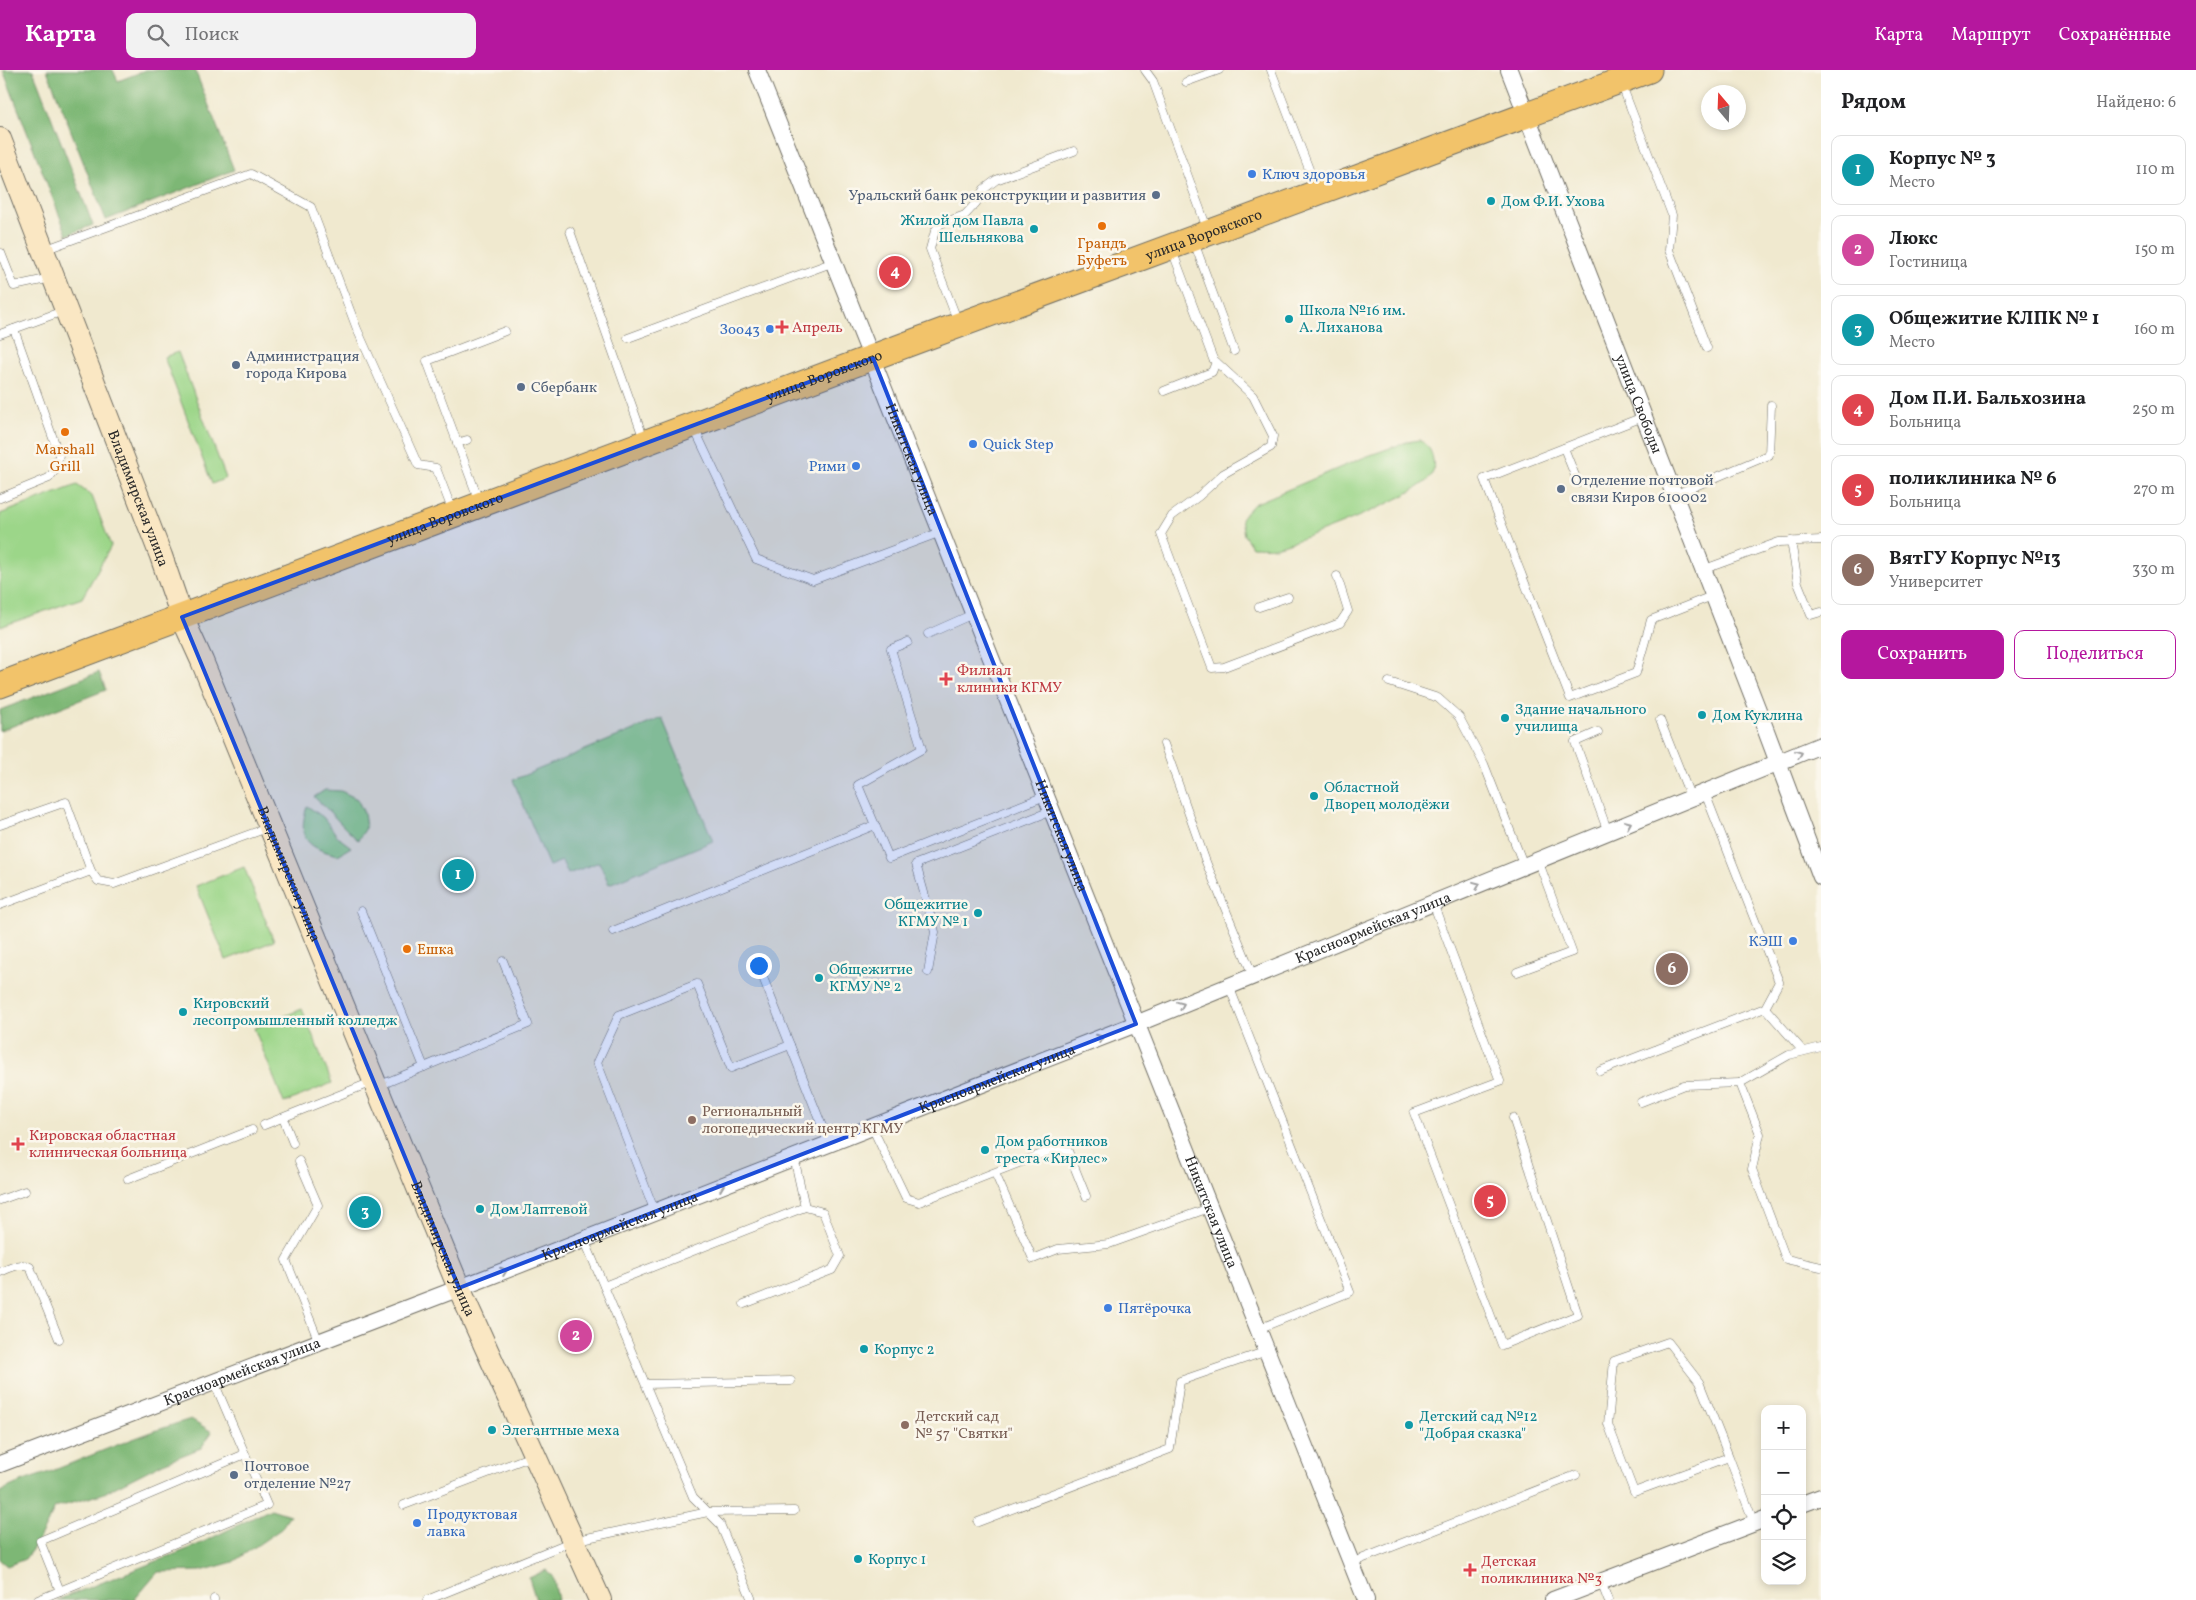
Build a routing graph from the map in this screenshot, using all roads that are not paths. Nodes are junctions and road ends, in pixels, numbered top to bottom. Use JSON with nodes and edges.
{"nodes":[{"id":1,"x":757,"y":70,"type":"edge"},
{"id":2,"x":1145,"y":70,"type":"edge"},
{"id":3,"x":1219,"y":70,"type":"edge"},
{"id":4,"x":1271,"y":70,"type":"edge"},
{"id":5,"x":1509,"y":70,"type":"edge"},
{"id":6,"x":1649,"y":70,"type":"edge"},
{"id":7,"x":1620,"y":81,"type":"junction"},
{"id":8,"x":1186,"y":82,"type":"dead end"},
{"id":9,"x":1527,"y":116,"type":"junction"},
{"id":10,"x":0,"y":139,"type":"edge"},
{"id":11,"x":1074,"y":151,"type":"dead end"},
{"id":12,"x":1318,"y":194,"type":"junction"},
{"id":13,"x":570,"y":231,"type":"dead end"},
{"id":14,"x":1191,"y":241,"type":"junction"},
{"id":15,"x":42,"y":251,"type":"junction"},
{"id":16,"x":1,"y":254,"type":"dead end"},
{"id":17,"x":834,"y":262,"type":"junction"},
{"id":18,"x":53,"y":278,"type":"junction"},
{"id":19,"x":65,"y":310,"type":"junction"},
{"id":20,"x":959,"y":327,"type":"junction"},
{"id":21,"x":14,"y":329,"type":"junction"},
{"id":22,"x":505,"y":331,"type":"dead end"},
{"id":23,"x":0,"y":334,"type":"edge"},
{"id":24,"x":628,"y":338,"type":"dead end"},
{"id":25,"x":1707,"y":348,"type":"dead end"},
{"id":26,"x":1234,"y":351,"type":"dead end"},
{"id":27,"x":873,"y":358,"type":"junction"},
{"id":28,"x":1216,"y":362,"type":"junction"},
{"id":29,"x":1164,"y":391,"type":"dead end"},
{"id":30,"x":1771,"y":405,"type":"dead end"},
{"id":31,"x":1643,"y":417,"type":"junction"},
{"id":32,"x":693,"y":426,"type":"junction"},
{"id":33,"x":641,"y":431,"type":"dead end"},
{"id":34,"x":467,"y":440,"type":"dead end"},
{"id":35,"x":458,"y":444,"type":"junction"},
{"id":36,"x":1564,"y":448,"type":"junction"},
{"id":37,"x":1578,"y":484,"type":"dead end"},
{"id":38,"x":1674,"y":495,"type":"junction"},
{"id":39,"x":0,"y":498,"type":"edge"},
{"id":40,"x":480,"y":505,"type":"junction"},
{"id":41,"x":454,"y":515,"type":"junction"},
{"id":42,"x":941,"y":532,"type":"junction"},
{"id":43,"x":1821,"y":540,"type":"edge"},
{"id":44,"x":1791,"y":542,"type":"junction"},
{"id":45,"x":1702,"y":570,"type":"junction"},
{"id":46,"x":1337,"y":576,"type":"dead end"},
{"id":47,"x":1712,"y":596,"type":"junction"},
{"id":48,"x":1288,"y":597,"type":"dead end"},
{"id":49,"x":1259,"y":607,"type":"dead end"},
{"id":50,"x":1821,"y":612,"type":"edge"},
{"id":51,"x":973,"y":614,"type":"junction"},
{"id":52,"x":182,"y":617,"type":"junction"},
{"id":53,"x":928,"y":634,"type":"dead end"},
{"id":54,"x":908,"y":642,"type":"dead end"},
{"id":55,"x":1389,"y":682,"type":"dead end"},
{"id":56,"x":0,"y":686,"type":"edge"},
{"id":57,"x":1660,"y":720,"type":"dead end"},
{"id":58,"x":1598,"y":732,"type":"dead end"},
{"id":59,"x":1164,"y":744,"type":"dead end"},
{"id":60,"x":1821,"y":745,"type":"edge"},
{"id":61,"x":1778,"y":763,"type":"junction"},
{"id":62,"x":1698,"y":795,"type":"junction"},
{"id":63,"x":1045,"y":796,"type":"junction"},
{"id":64,"x":1051,"y":811,"type":"junction"},
{"id":65,"x":0,"y":825,"type":"edge"},
{"id":66,"x":875,"y":825,"type":"junction"},
{"id":67,"x":269,"y":827,"type":"junction"},
{"id":68,"x":1608,"y":832,"type":"junction"},
{"id":69,"x":1531,"y":863,"type":"junction"},
{"id":70,"x":92,"y":871,"type":"junction"},
{"id":71,"x":1821,"y":877,"type":"edge"},
{"id":72,"x":1434,"y":903,"type":"junction"},
{"id":73,"x":0,"y":905,"type":"edge"},
{"id":74,"x":361,"y":911,"type":"dead end"},
{"id":75,"x":613,"y":931,"type":"dead end"},
{"id":76,"x":503,"y":961,"type":"dead end"},
{"id":77,"x":760,"y":970,"type":"dead end"},
{"id":78,"x":928,"y":972,"type":"dead end"},
{"id":79,"x":1517,"y":972,"type":"dead end"},
{"id":80,"x":1253,"y":976,"type":"junction"},
{"id":81,"x":1229,"y":986,"type":"junction"},
{"id":82,"x":1765,"y":1008,"type":"junction"},
{"id":83,"x":1136,"y":1024,"type":"junction"},
{"id":84,"x":790,"y":1045,"type":"junction"},
{"id":85,"x":1821,"y":1047,"type":"edge"},
{"id":86,"x":1803,"y":1052,"type":"junction"},
{"id":87,"x":424,"y":1067,"type":"junction"},
{"id":88,"x":1600,"y":1071,"type":"dead end"},
{"id":89,"x":1740,"y":1083,"type":"junction"},
{"id":90,"x":375,"y":1084,"type":"junction"},
{"id":91,"x":1641,"y":1102,"type":"dead end"},
{"id":92,"x":283,"y":1118,"type":"junction"},
{"id":93,"x":1513,"y":1118,"type":"dead end"},
{"id":94,"x":264,"y":1125,"type":"dead end"},
{"id":95,"x":872,"y":1127,"type":"junction"},
{"id":96,"x":252,"y":1130,"type":"dead end"},
{"id":97,"x":293,"y":1143,"type":"dead end"},
{"id":98,"x":830,"y":1144,"type":"junction"},
{"id":99,"x":794,"y":1157,"type":"junction"},
{"id":100,"x":299,"y":1161,"type":"dead end"},
{"id":101,"x":996,"y":1173,"type":"junction"},
{"id":102,"x":128,"y":1179,"type":"dead end"},
{"id":103,"x":25,"y":1191,"type":"dead end"},
{"id":104,"x":1086,"y":1196,"type":"dead end"},
{"id":105,"x":0,"y":1200,"type":"edge"},
{"id":106,"x":805,"y":1207,"type":"junction"},
{"id":107,"x":1209,"y":1208,"type":"junction"},
{"id":108,"x":654,"y":1212,"type":"junction"},
{"id":109,"x":584,"y":1239,"type":"junction"},
{"id":110,"x":1821,"y":1267,"type":"edge"},
{"id":111,"x":0,"y":1272,"type":"edge"},
{"id":112,"x":604,"y":1286,"type":"junction"},
{"id":113,"x":459,"y":1288,"type":"junction"},
{"id":114,"x":744,"y":1304,"type":"dead end"},
{"id":115,"x":1258,"y":1329,"type":"junction"},
{"id":116,"x":59,"y":1339,"type":"dead end"},
{"id":117,"x":320,"y":1342,"type":"junction"},
{"id":118,"x":1266,"y":1351,"type":"junction"},
{"id":119,"x":791,"y":1381,"type":"dead end"},
{"id":120,"x":214,"y":1382,"type":"junction"},
{"id":121,"x":646,"y":1384,"type":"junction"},
{"id":122,"x":245,"y":1454,"type":"junction"},
{"id":123,"x":534,"y":1455,"type":"junction"},
{"id":124,"x":1728,"y":1457,"type":"junction"},
{"id":125,"x":0,"y":1464,"type":"edge"},
{"id":126,"x":1576,"y":1475,"type":"dead end"},
{"id":127,"x":1821,"y":1497,"type":"edge"},
{"id":128,"x":1806,"y":1503,"type":"edge"},
{"id":129,"x":404,"y":1506,"type":"dead end"},
{"id":130,"x":794,"y":1511,"type":"dead end"},
{"id":131,"x":708,"y":1512,"type":"junction"},
{"id":132,"x":1759,"y":1521,"type":"edge"},
{"id":133,"x":978,"y":1522,"type":"dead end"},
{"id":134,"x":573,"y":1541,"type":"junction"},
{"id":135,"x":1351,"y":1563,"type":"junction"},
{"id":136,"x":1601,"y":1582,"type":"junction"},
{"id":137,"x":60,"y":1591,"type":"junction"},
{"id":138,"x":38,"y":1600,"type":"edge"},
{"id":139,"x":427,"y":1600,"type":"edge"},
{"id":140,"x":600,"y":1600,"type":"edge"},
{"id":141,"x":752,"y":1600,"type":"edge"},
{"id":142,"x":1366,"y":1600,"type":"edge"},
{"id":143,"x":1553,"y":1600,"type":"edge"},
{"id":144,"x":1608,"y":1600,"type":"edge"}],
"edges":[{"from":1,"to":17,"type":"street","name":"Никитская улица"},
{"from":2,"to":14,"type":"lane"},
{"from":3,"to":8,"type":"lane"},
{"from":4,"to":12,"type":"lane"},
{"from":5,"to":9,"type":"street","name":"улица Свободы"},
{"from":6,"to":7,"type":"main road","name":"улица Воровского"},
{"from":7,"to":9,"type":"main road","name":"улица Воровского"},
{"from":7,"to":25,"type":"lane"},
{"from":9,"to":12,"type":"main road","name":"улица Воровского"},
{"from":9,"to":31,"type":"street","name":"улица Свободы"},
{"from":10,"to":15,"type":"main road","name":"Владимирская улица"},
{"from":11,"to":20,"type":"lane"},
{"from":12,"to":14,"type":"main road","name":"улица Воровского"},
{"from":13,"to":33,"type":"lane"},
{"from":14,"to":20,"type":"main road","name":"улица Воровского"},
{"from":14,"to":26,"type":"lane"},
{"from":14,"to":28,"type":"lane"},
{"from":15,"to":18,"type":"main road","name":"Владимирская улица"},
{"from":15,"to":41,"type":"lane"},
{"from":16,"to":18,"type":"lane"},
{"from":17,"to":24,"type":"lane"},
{"from":17,"to":27,"type":"street","name":"Никитская улица"},
{"from":18,"to":19,"type":"main road","name":"Владимирская улица"},
{"from":19,"to":21,"type":"lane"},
{"from":19,"to":52,"type":"main road","name":"Владимирская улица"},
{"from":20,"to":27,"type":"main road","name":"улица Воровского"},
{"from":21,"to":23,"type":"lane"},
{"from":21,"to":39,"type":"lane"},
{"from":22,"to":35,"type":"lane"},
{"from":27,"to":32,"type":"main road","name":"улица Воровского"},
{"from":27,"to":42,"type":"street","name":"Никитская улица"},
{"from":28,"to":29,"type":"lane"},
{"from":28,"to":46,"type":"lane"},
{"from":30,"to":38,"type":"lane"},
{"from":31,"to":36,"type":"lane"},
{"from":31,"to":38,"type":"street","name":"улица Свободы"},
{"from":32,"to":40,"type":"main road","name":"улица Воровского"},
{"from":32,"to":42,"type":"lane"},
{"from":34,"to":35,"type":"lane"},
{"from":35,"to":40,"type":"lane"},
{"from":36,"to":37,"type":"lane"},
{"from":36,"to":47,"type":"lane"},
{"from":38,"to":45,"type":"street","name":"улица Свободы"},
{"from":40,"to":41,"type":"main road","name":"улица Воровского"},
{"from":41,"to":52,"type":"main road","name":"улица Воровского"},
{"from":42,"to":51,"type":"street","name":"Никитская улица"},
{"from":43,"to":44,"type":"lane"},
{"from":44,"to":45,"type":"lane"},
{"from":44,"to":50,"type":"lane"},
{"from":45,"to":47,"type":"street","name":"улица Свободы"},
{"from":47,"to":61,"type":"street","name":"улица Свободы"},
{"from":48,"to":49,"type":"lane"},
{"from":51,"to":53,"type":"lane"},
{"from":51,"to":63,"type":"street","name":"Никитская улица"},
{"from":52,"to":56,"type":"main road","name":"улица Воровского"},
{"from":52,"to":67,"type":"main road","name":"Владимирская улица"},
{"from":54,"to":66,"type":"lane"},
{"from":55,"to":69,"type":"lane"},
{"from":57,"to":62,"type":"lane"},
{"from":58,"to":68,"type":"lane"},
{"from":59,"to":80,"type":"lane"},
{"from":61,"to":60,"type":"street","name":"Красноармейская улица","one_way":true},
{"from":61,"to":62,"type":"street","name":"Красноармейская улица"},
{"from":61,"to":71,"type":"street","name":"улица Свободы"},
{"from":68,"to":62,"type":"street","name":"Красноармейская улица","one_way":true},
{"from":62,"to":82,"type":"lane"},
{"from":63,"to":64,"type":"street","name":"Никитская улица"},
{"from":63,"to":66,"type":"lane"},
{"from":64,"to":78,"type":"lane"},
{"from":64,"to":83,"type":"street","name":"Никитская улица"},
{"from":65,"to":70,"type":"lane"},
{"from":66,"to":75,"type":"lane"},
{"from":67,"to":70,"type":"lane"},
{"from":67,"to":90,"type":"main road","name":"Владимирская улица"},
{"from":68,"to":69,"type":"street","name":"Красноармейская улица"},
{"from":72,"to":69,"type":"street","name":"Красноармейская улица","one_way":true},
{"from":69,"to":79,"type":"lane"},
{"from":70,"to":73,"type":"lane"},
{"from":72,"to":80,"type":"street","name":"Красноармейская улица"},
{"from":72,"to":93,"type":"lane"},
{"from":74,"to":87,"type":"lane"},
{"from":76,"to":87,"type":"lane"},
{"from":77,"to":84,"type":"lane"},
{"from":80,"to":81,"type":"street","name":"Красноармейская улица"},
{"from":83,"to":81,"type":"street","name":"Красноармейская улица","one_way":true},
{"from":81,"to":115,"type":"lane"},
{"from":82,"to":86,"type":"lane"},
{"from":82,"to":88,"type":"lane"},
{"from":95,"to":83,"type":"street","name":"Красноармейская улица","one_way":true},
{"from":83,"to":107,"type":"street","name":"Никитская улица"},
{"from":84,"to":98,"type":"lane"},
{"from":84,"to":108,"type":"lane"},
{"from":85,"to":86,"type":"lane"},
{"from":86,"to":89,"type":"lane"},
{"from":87,"to":90,"type":"lane"},
{"from":89,"to":91,"type":"lane"},
{"from":89,"to":110,"type":"lane"},
{"from":90,"to":92,"type":"lane"},
{"from":90,"to":113,"type":"main road","name":"Владимирская улица"},
{"from":92,"to":94,"type":"lane"},
{"from":92,"to":97,"type":"lane"},
{"from":95,"to":98,"type":"street","name":"Красноармейская улица"},
{"from":95,"to":101,"type":"lane"},
{"from":96,"to":102,"type":"lane"},
{"from":98,"to":99,"type":"street","name":"Красноармейская улица"},
{"from":99,"to":106,"type":"lane"},
{"from":108,"to":99,"type":"street","name":"Красноармейская улица","one_way":true},
{"from":100,"to":117,"type":"lane"},
{"from":101,"to":104,"type":"lane"},
{"from":101,"to":107,"type":"lane"},
{"from":103,"to":105,"type":"lane"},
{"from":106,"to":112,"type":"lane"},
{"from":106,"to":114,"type":"lane"},
{"from":107,"to":115,"type":"street","name":"Никитская улица"},
{"from":108,"to":109,"type":"street","name":"Красноармейская улица"},
{"from":109,"to":112,"type":"lane"},
{"from":113,"to":109,"type":"street","name":"Красноармейская улица","one_way":true},
{"from":111,"to":116,"type":"lane"},
{"from":112,"to":121,"type":"lane"},
{"from":113,"to":117,"type":"street","name":"Красноармейская улица"},
{"from":113,"to":123,"type":"main road","name":"Владимирская улица"},
{"from":115,"to":118,"type":"street","name":"Никитская улица"},
{"from":117,"to":120,"type":"street","name":"Красноармейская улица"},
{"from":118,"to":133,"type":"lane"},
{"from":118,"to":135,"type":"street","name":"Никитская улица"},
{"from":119,"to":121,"type":"lane"},
{"from":120,"to":122,"type":"lane"},
{"from":120,"to":125,"type":"street","name":"Красноармейская улица"},
{"from":121,"to":131,"type":"lane"},
{"from":122,"to":137,"type":"lane"},
{"from":122,"to":137,"type":"lane"},
{"from":123,"to":129,"type":"lane"},
{"from":123,"to":134,"type":"main road","name":"Владимирская улица"},
{"from":124,"to":124,"type":"lane"},
{"from":124,"to":132,"type":"lane"},
{"from":126,"to":135,"type":"lane"},
{"from":127,"to":128,"type":"street"},
{"from":130,"to":131,"type":"lane"},
{"from":131,"to":134,"type":"lane"},
{"from":131,"to":141,"type":"lane"},
{"from":132,"to":136,"type":"street"},
{"from":134,"to":139,"type":"lane"},
{"from":134,"to":140,"type":"main road","name":"Владимирская улица"},
{"from":135,"to":142,"type":"street","name":"Никитская улица"},
{"from":136,"to":143,"type":"street"},
{"from":136,"to":144,"type":"lane"},
{"from":137,"to":138,"type":"lane"}]}
